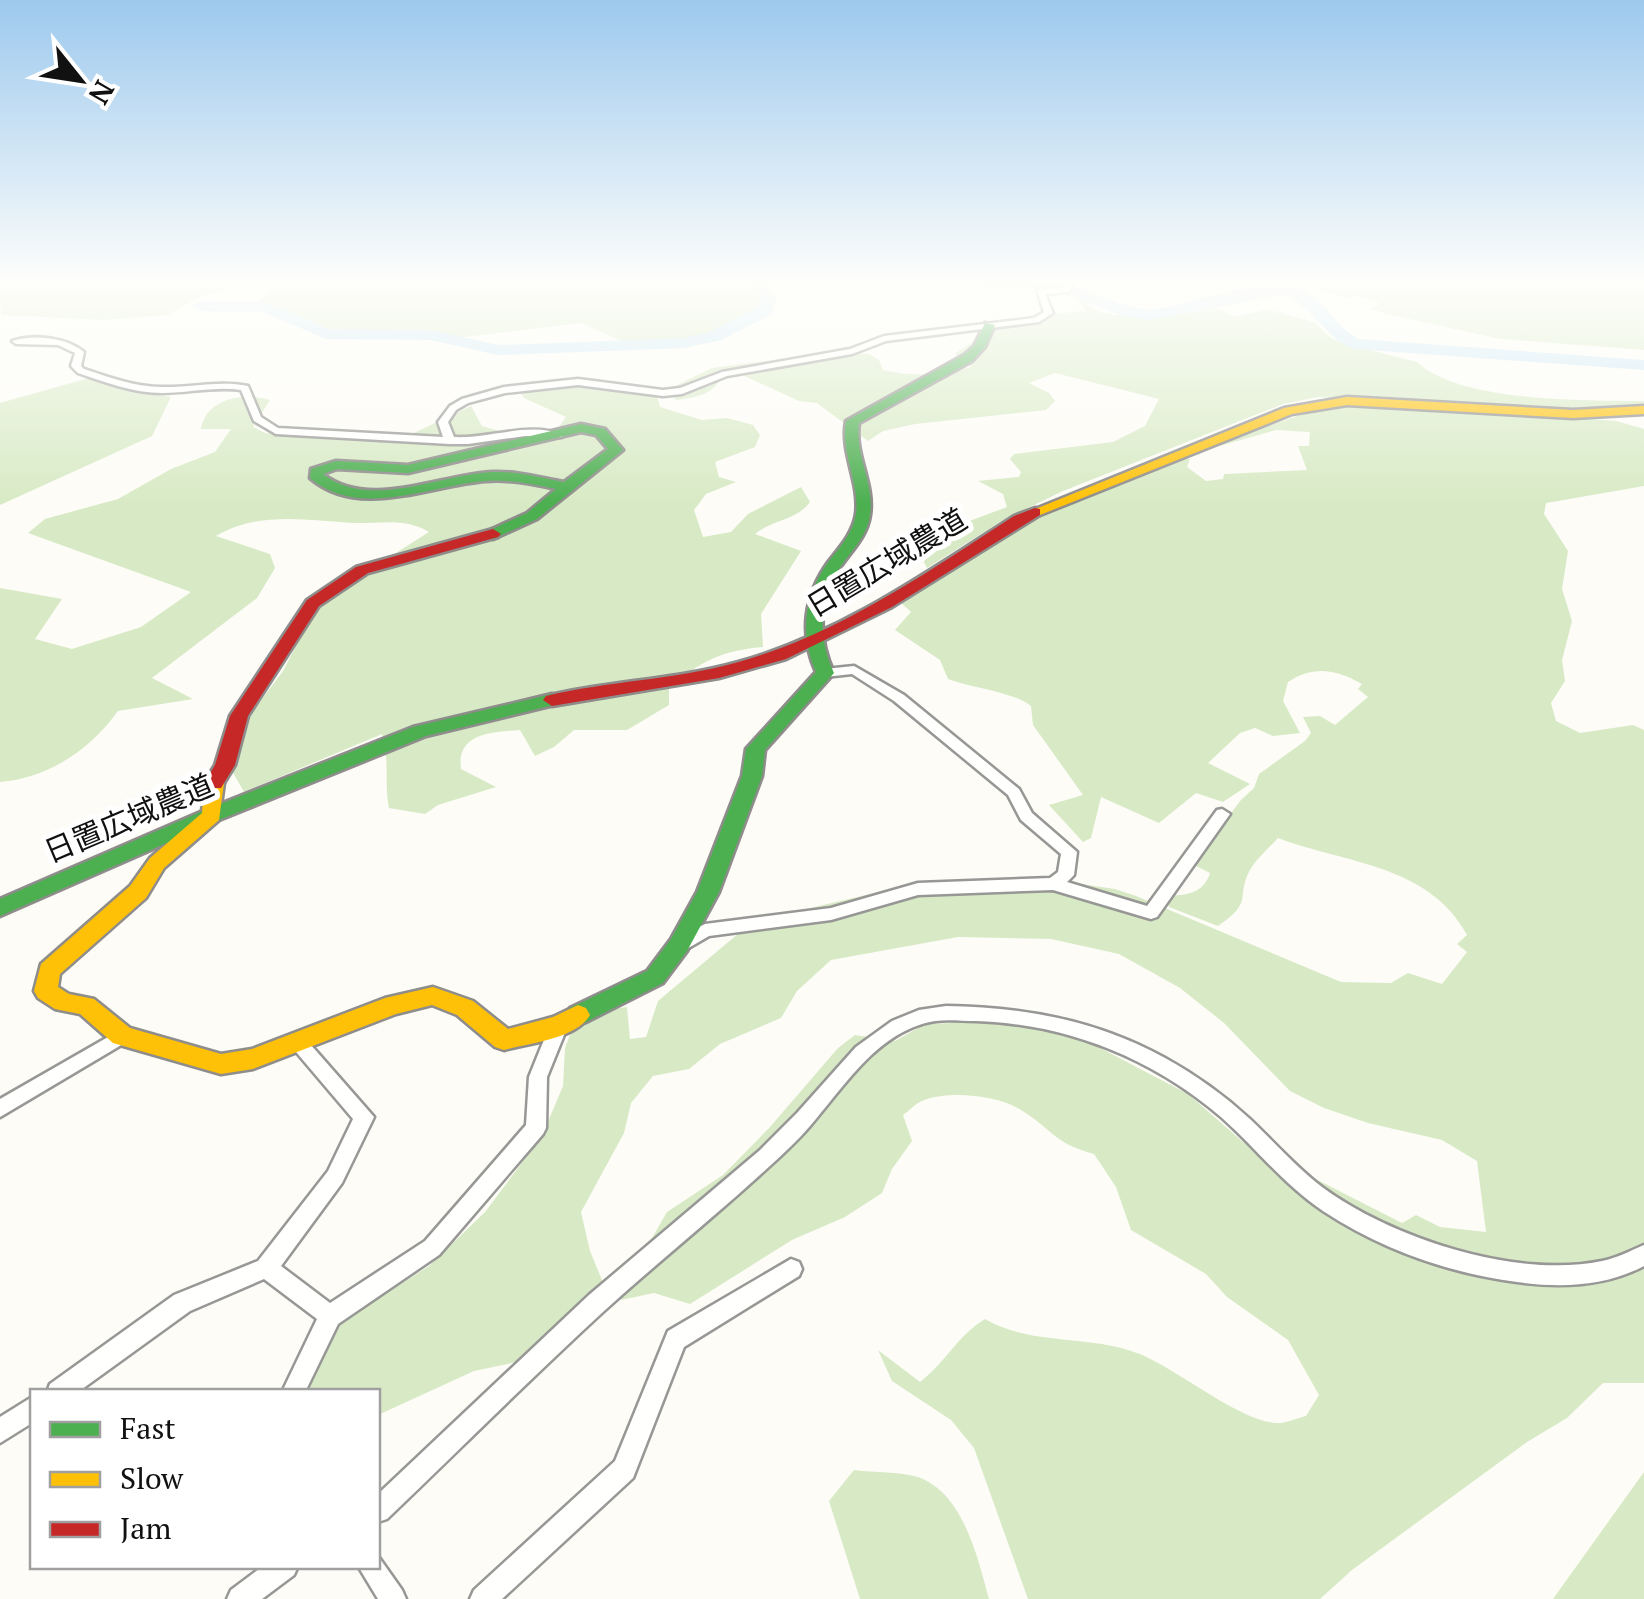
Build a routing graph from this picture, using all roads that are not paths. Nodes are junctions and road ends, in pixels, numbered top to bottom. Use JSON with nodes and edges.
{"nodes":[{"id":1,"x":79,"y":355,"type":"edge"},
{"id":2,"x":828,"y":355,"type":"edge"},
{"id":3,"x":970,"y":355,"type":"edge"},
{"id":4,"x":1644,"y":410,"type":"edge"},
{"id":5,"x":558,"y":435,"type":"junction"},
{"id":6,"x":450,"y":440,"type":"junction"},
{"id":7,"x":568,"y":487,"type":"junction"},
{"id":8,"x":812,"y":644,"type":"junction"},
{"id":9,"x":825,"y":673,"type":"junction"},
{"id":10,"x":1222,"y":814,"type":"dead end"},
{"id":11,"x":212,"y":815,"type":"junction"},
{"id":12,"x":1053,"y":884,"type":"junction"},
{"id":13,"x":0,"y":908,"type":"edge"},
{"id":14,"x":679,"y":945,"type":"junction"},
{"id":15,"x":559,"y":1025,"type":"junction"},
{"id":16,"x":122,"y":1036,"type":"junction"},
{"id":17,"x":297,"y":1041,"type":"junction"},
{"id":18,"x":0,"y":1109,"type":"edge"},
{"id":19,"x":1644,"y":1255,"type":"edge"},
{"id":20,"x":266,"y":1268,"type":"junction"},
{"id":21,"x":792,"y":1269,"type":"dead end"},
{"id":22,"x":330,"y":1316,"type":"junction"},
{"id":23,"x":62,"y":1389,"type":"edge"},
{"id":24,"x":294,"y":1389,"type":"edge"},
{"id":25,"x":30,"y":1410,"type":"edge"},
{"id":26,"x":0,"y":1431,"type":"edge"},
{"id":27,"x":380,"y":1508,"type":"edge"},
{"id":28,"x":281,"y":1569,"type":"edge"},
{"id":29,"x":373,"y":1569,"type":"edge"},
{"id":30,"x":240,"y":1599,"type":"edge"},
{"id":31,"x":393,"y":1599,"type":"edge"},
{"id":32,"x":484,"y":1599,"type":"edge"}],
"edges":[{"from":1,"to":6,"type":"street"},
{"from":2,"to":6,"type":"street"},
{"from":3,"to":8,"type":"street"},
{"from":4,"to":8,"type":"street","name":"日置広域農道"},
{"from":5,"to":6,"type":"street"},
{"from":5,"to":7,"type":"street"},
{"from":5,"to":7,"type":"street"},
{"from":7,"to":11,"type":"street"},
{"from":8,"to":9,"type":"street"},
{"from":8,"to":11,"type":"street","name":"日置広域農道"},
{"from":9,"to":12,"type":"street"},
{"from":9,"to":14,"type":"street"},
{"from":10,"to":12,"type":"street"},
{"from":11,"to":13,"type":"street","name":"日置広域農道"},
{"from":11,"to":16,"type":"street"},
{"from":12,"to":14,"type":"street"},
{"from":14,"to":15,"type":"street"},
{"from":15,"to":17,"type":"street"},
{"from":15,"to":22,"type":"street"},
{"from":16,"to":17,"type":"street"},
{"from":16,"to":18,"type":"street"},
{"from":17,"to":20,"type":"street"},
{"from":19,"to":27,"type":"street"},
{"from":20,"to":22,"type":"street"},
{"from":20,"to":23,"type":"street"},
{"from":21,"to":32,"type":"street"},
{"from":22,"to":24,"type":"street"},
{"from":25,"to":26,"type":"street"},
{"from":28,"to":30,"type":"street"},
{"from":29,"to":31,"type":"street"}]}
